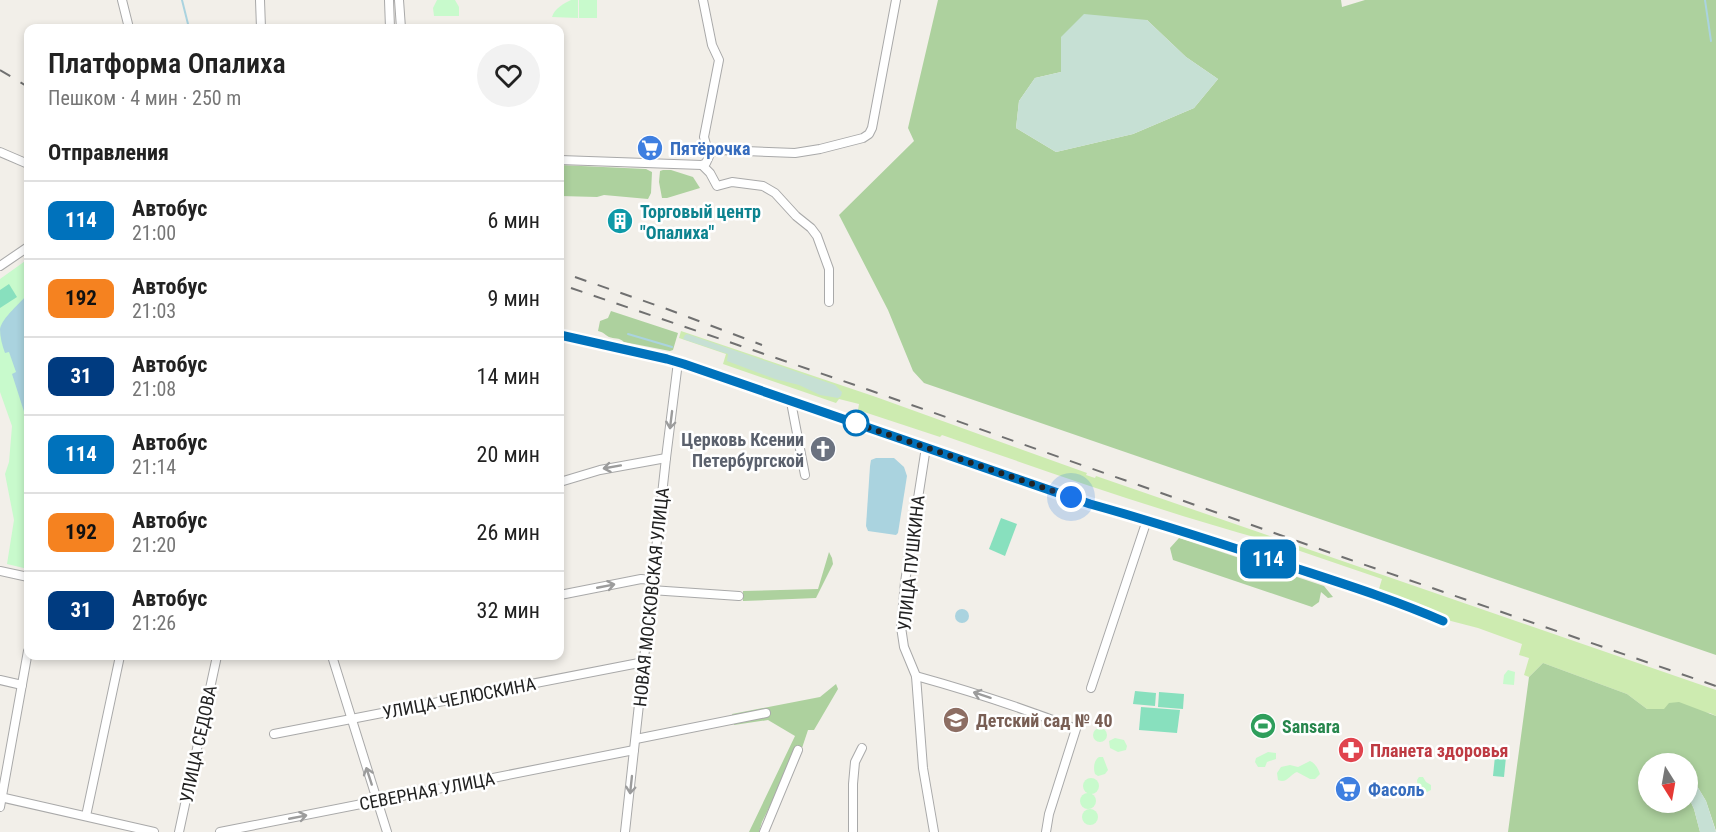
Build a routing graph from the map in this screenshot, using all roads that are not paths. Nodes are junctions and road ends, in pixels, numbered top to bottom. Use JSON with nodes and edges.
{"nodes":[{"id":1,"x":122,"y":0,"type":"edge"},
{"id":2,"x":260,"y":0,"type":"edge"},
{"id":3,"x":389,"y":0,"type":"edge"},
{"id":4,"x":399,"y":0,"type":"edge"},
{"id":5,"x":703,"y":0,"type":"edge"},
{"id":6,"x":896,"y":0,"type":"edge"},
{"id":7,"x":128,"y":24,"type":"edge"},
{"id":8,"x":261,"y":24,"type":"edge"},
{"id":9,"x":390,"y":24,"type":"edge"},
{"id":10,"x":401,"y":24,"type":"edge"},
{"id":11,"x":0,"y":152,"type":"edge"},
{"id":12,"x":711,"y":152,"type":"junction"},
{"id":13,"x":564,"y":160,"type":"edge"},
{"id":14,"x":24,"y":162,"type":"edge"},
{"id":15,"x":705,"y":163,"type":"junction"},
{"id":16,"x":24,"y":250,"type":"edge"},
{"id":17,"x":0,"y":266,"type":"edge"},
{"id":18,"x":829,"y":302,"type":"dead end"},
{"id":19,"x":564,"y":336,"type":"edge"},
{"id":20,"x":678,"y":362,"type":"junction"},
{"id":21,"x":791,"y":402,"type":"junction"},
{"id":22,"x":926,"y":447,"type":"junction"},
{"id":23,"x":666,"y":458,"type":"junction"},
{"id":24,"x":805,"y":475,"type":"dead end"},
{"id":25,"x":564,"y":481,"type":"edge"},
{"id":26,"x":1147,"y":520,"type":"junction"},
{"id":27,"x":0,"y":570,"type":"edge"},
{"id":28,"x":24,"y":576,"type":"edge"},
{"id":29,"x":653,"y":580,"type":"junction"},
{"id":30,"x":651,"y":590,"type":"junction"},
{"id":31,"x":564,"y":594,"type":"edge"},
{"id":32,"x":739,"y":596,"type":"dead end"},
{"id":33,"x":1443,"y":621,"type":"dead end"},
{"id":34,"x":26,"y":660,"type":"edge"},
{"id":35,"x":119,"y":660,"type":"edge"},
{"id":36,"x":216,"y":660,"type":"edge"},
{"id":37,"x":333,"y":660,"type":"edge"},
{"id":38,"x":644,"y":662,"type":"junction"},
{"id":39,"x":916,"y":676,"type":"junction"},
{"id":40,"x":0,"y":680,"type":"edge"},
{"id":41,"x":22,"y":685,"type":"junction"},
{"id":42,"x":1091,"y":688,"type":"dead end"},
{"id":43,"x":766,"y":713,"type":"dead end"},
{"id":44,"x":351,"y":719,"type":"junction"},
{"id":45,"x":274,"y":734,"type":"dead end"},
{"id":46,"x":636,"y":739,"type":"junction"},
{"id":47,"x":862,"y":748,"type":"dead end"},
{"id":48,"x":634,"y":750,"type":"junction"},
{"id":49,"x":798,"y":750,"type":"dead end"},
{"id":50,"x":1,"y":797,"type":"edge"},
{"id":51,"x":377,"y":801,"type":"junction"},
{"id":52,"x":0,"y":807,"type":"edge"},
{"id":53,"x":86,"y":816,"type":"junction"},
{"id":54,"x":154,"y":832,"type":"edge"},
{"id":55,"x":179,"y":832,"type":"edge"},
{"id":56,"x":220,"y":832,"type":"edge"},
{"id":57,"x":387,"y":832,"type":"edge"},
{"id":58,"x":626,"y":832,"type":"edge"},
{"id":59,"x":764,"y":832,"type":"edge"},
{"id":60,"x":853,"y":832,"type":"edge"},
{"id":61,"x":934,"y":832,"type":"edge"},
{"id":62,"x":1046,"y":832,"type":"edge"}],
"edges":[{"from":1,"to":7,"type":"street"},
{"from":2,"to":8,"type":"street"},
{"from":3,"to":9,"type":"street"},
{"from":4,"to":10,"type":"street"},
{"from":5,"to":12,"type":"street"},
{"from":6,"to":12,"type":"street"},
{"from":11,"to":14,"type":"street"},
{"from":12,"to":15,"type":"street"},
{"from":13,"to":15,"type":"street"},
{"from":15,"to":18,"type":"street"},
{"from":16,"to":17,"type":"street"},
{"from":19,"to":20,"type":"street"},
{"from":20,"to":21,"type":"street"},
{"from":20,"to":23,"type":"street","name":"НОВАЯ МОСКОВСКАЯ УЛИЦА","one_way":true},
{"from":21,"to":22,"type":"street"},
{"from":21,"to":24,"type":"street"},
{"from":22,"to":26,"type":"street"},
{"from":22,"to":39,"type":"street","name":"УЛИЦА ПУШКИНА"},
{"from":23,"to":25,"type":"street","one_way":true},
{"from":23,"to":29,"type":"street","name":"НОВАЯ МОСКОВСКАЯ УЛИЦА"},
{"from":26,"to":33,"type":"street"},
{"from":26,"to":42,"type":"street"},
{"from":27,"to":28,"type":"street"},
{"from":29,"to":30,"type":"street","name":"НОВАЯ МОСКОВСКАЯ УЛИЦА"},
{"from":31,"to":29,"type":"street","one_way":true},
{"from":30,"to":32,"type":"street"},
{"from":30,"to":38,"type":"street","name":"НОВАЯ МОСКОВСКАЯ УЛИЦА"},
{"from":34,"to":41,"type":"street"},
{"from":35,"to":53,"type":"street"},
{"from":36,"to":55,"type":"street","name":"УЛИЦА СЕДОВА"},
{"from":37,"to":44,"type":"street"},
{"from":38,"to":44,"type":"street","name":"УЛИЦА ЧЕЛЮСКИНА"},
{"from":38,"to":46,"type":"street","name":"НОВАЯ МОСКОВСКАЯ УЛИЦА"},
{"from":39,"to":61,"type":"street","name":"УЛИЦА ПУШКИНА"},
{"from":62,"to":39,"type":"street","one_way":true},
{"from":40,"to":41,"type":"street"},
{"from":41,"to":50,"type":"street"},
{"from":43,"to":46,"type":"street"},
{"from":44,"to":45,"type":"street","name":"УЛИЦА ЧЕЛЮСКИНА"},
{"from":51,"to":44,"type":"street","one_way":true},
{"from":46,"to":48,"type":"street","name":"НОВАЯ МОСКОВСКАЯ УЛИЦА"},
{"from":47,"to":60,"type":"street"},
{"from":48,"to":51,"type":"street","name":"СЕВЕРНАЯ УЛИЦА"},
{"from":48,"to":58,"type":"street","name":"НОВАЯ МОСКОВСКАЯ УЛИЦА","one_way":true},
{"from":49,"to":59,"type":"street"},
{"from":50,"to":52,"type":"street"},
{"from":50,"to":53,"type":"street"},
{"from":56,"to":51,"type":"street","name":"СЕВЕРНАЯ УЛИЦА","one_way":true},
{"from":51,"to":57,"type":"street"},
{"from":53,"to":54,"type":"street"}]}
